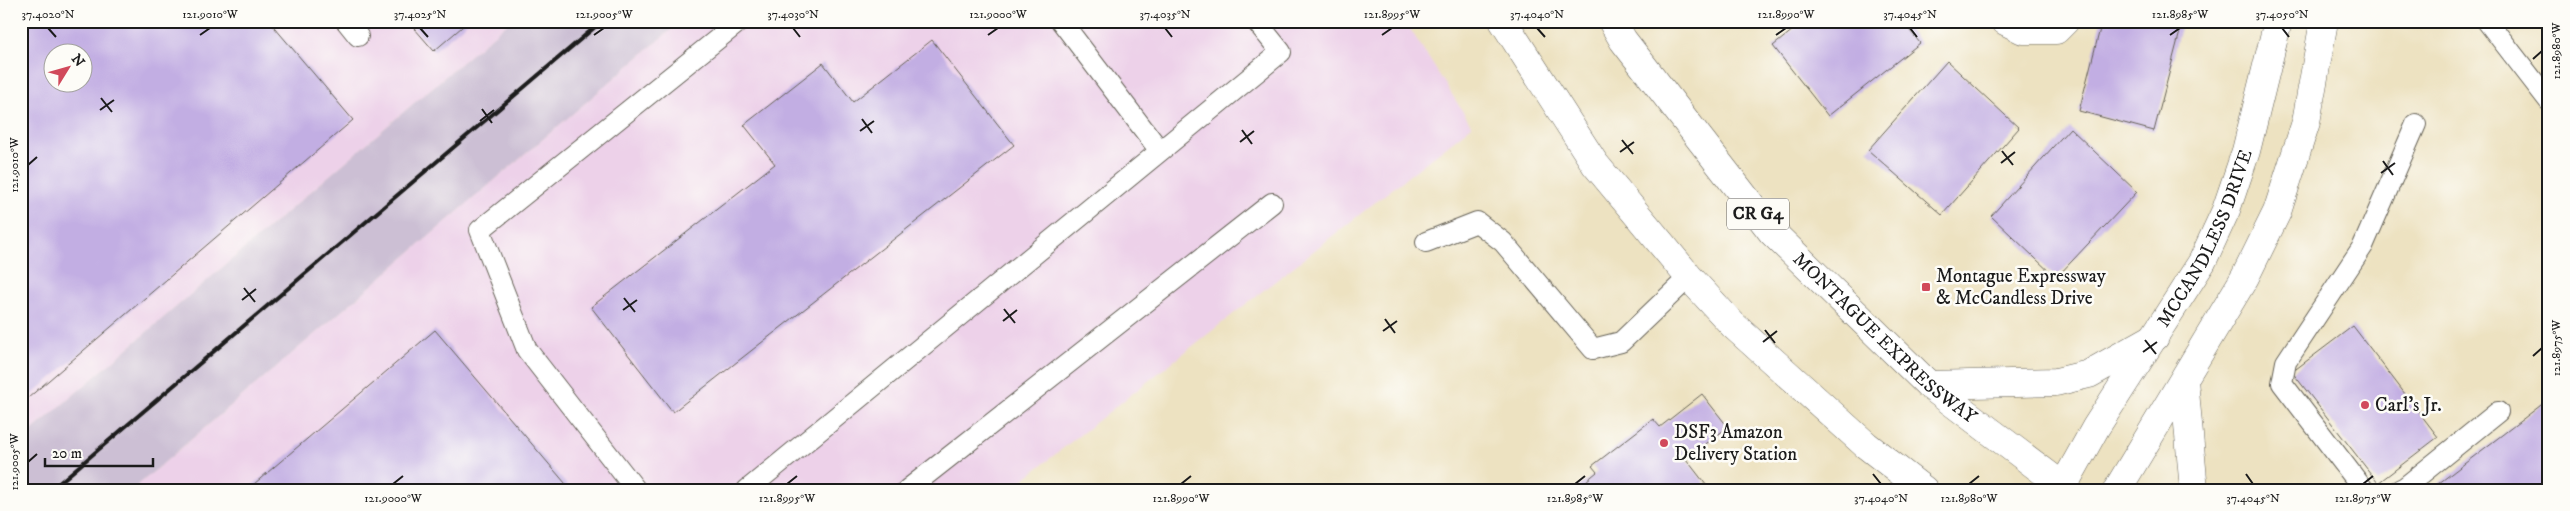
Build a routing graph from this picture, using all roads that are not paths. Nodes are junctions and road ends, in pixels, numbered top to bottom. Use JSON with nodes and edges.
{"nodes":[{"id":1,"x":740,"y":21,"type":"edge"},
{"id":2,"x":1061,"y":21,"type":"edge"},
{"id":3,"x":1256,"y":21,"type":"edge"},
{"id":4,"x":1503,"y":21,"type":"edge"},
{"id":5,"x":1612,"y":21,"type":"edge"},
{"id":6,"x":2005,"y":21,"type":"edge"},
{"id":7,"x":2065,"y":21,"type":"edge"},
{"id":8,"x":2278,"y":21,"type":"edge"},
{"id":9,"x":2324,"y":21,"type":"edge"},
{"id":10,"x":2487,"y":21,"type":"edge"},
{"id":11,"x":2549,"y":101,"type":"edge"},
{"id":12,"x":2416,"y":124,"type":"dead end"},
{"id":13,"x":1160,"y":150,"type":"junction"},
{"id":14,"x":1272,"y":202,"type":"dead end"},
{"id":15,"x":1426,"y":242,"type":"dead end"},
{"id":16,"x":1689,"y":277,"type":"junction"},
{"id":17,"x":2155,"y":337,"type":"junction"},
{"id":18,"x":2184,"y":380,"type":"junction"},
{"id":19,"x":1929,"y":385,"type":"junction"},
{"id":20,"x":2498,"y":412,"type":"dead end"},
{"id":21,"x":1866,"y":445,"type":"junction"},
{"id":22,"x":2064,"y":488,"type":"edge"},
{"id":23,"x":636,"y":490,"type":"edge"},
{"id":24,"x":746,"y":490,"type":"edge"},
{"id":25,"x":907,"y":490,"type":"edge"},
{"id":26,"x":1900,"y":490,"type":"edge"},
{"id":27,"x":1924,"y":490,"type":"edge"},
{"id":28,"x":2117,"y":490,"type":"edge"},
{"id":29,"x":2194,"y":490,"type":"edge"},
{"id":30,"x":2364,"y":490,"type":"edge"},
{"id":31,"x":2398,"y":490,"type":"edge"}],
"edges":[{"from":1,"to":23,"type":"lane"},
{"from":2,"to":13,"type":"lane"},
{"from":3,"to":13,"type":"lane"},
{"from":4,"to":16,"type":"main road"},
{"from":5,"to":19,"type":"main road","name":"MONTAGUE EXPRESSWAY","number":"CR G4"},
{"from":6,"to":7,"type":"main road"},
{"from":8,"to":17,"type":"main road","name":"MCCANDLESS DRIVE"},
{"from":9,"to":18,"type":"main road"},
{"from":10,"to":11,"type":"lane"},
{"from":12,"to":30,"type":"lane"},
{"from":13,"to":24,"type":"lane"},
{"from":14,"to":25,"type":"lane"},
{"from":15,"to":16,"type":"lane"},
{"from":16,"to":21,"type":"main road"},
{"from":17,"to":19,"type":"main road"},
{"from":17,"to":22,"type":"main road","name":"MCCANDLESS DRIVE"},
{"from":18,"to":28,"type":"main road"},
{"from":18,"to":29,"type":"main road"},
{"from":19,"to":22,"type":"main road","name":"MONTAGUE EXPRESSWAY","number":"CR G4"},
{"from":20,"to":31,"type":"lane"},
{"from":21,"to":26,"type":"main road"},
{"from":21,"to":27,"type":"main road"}]}
